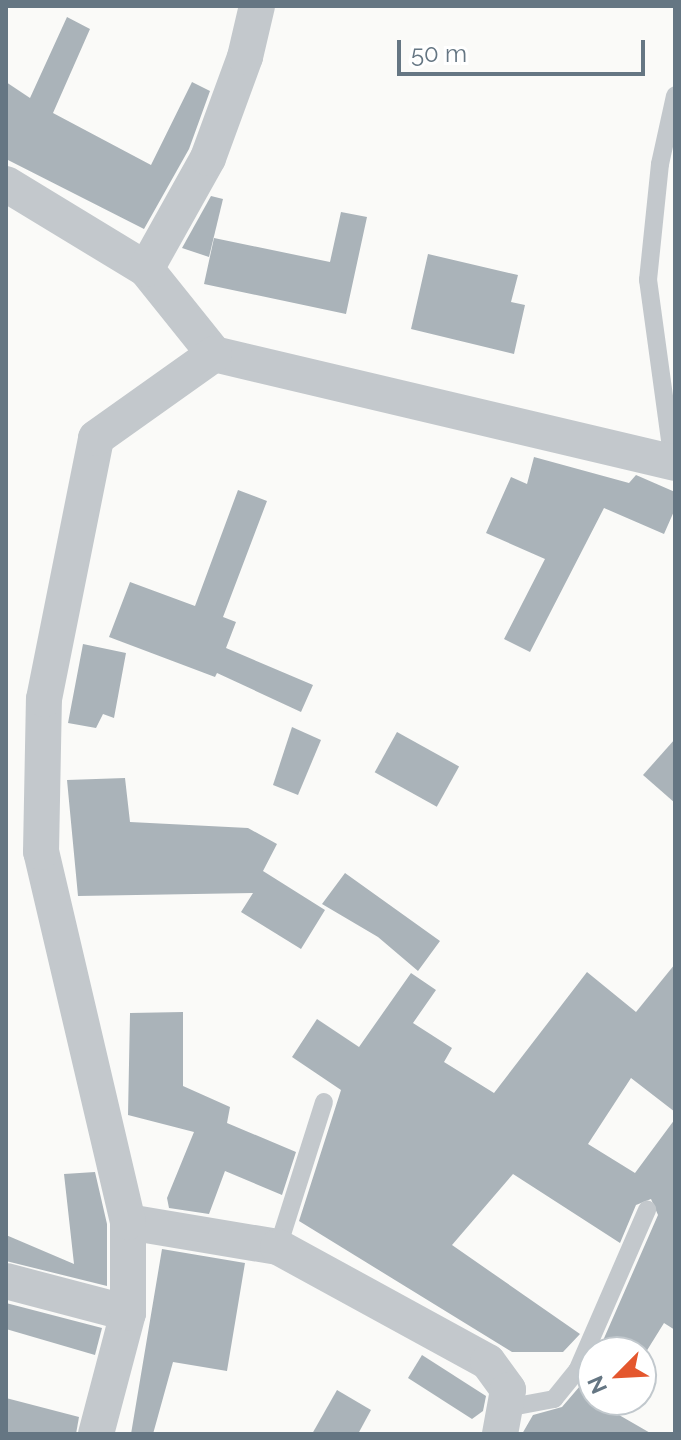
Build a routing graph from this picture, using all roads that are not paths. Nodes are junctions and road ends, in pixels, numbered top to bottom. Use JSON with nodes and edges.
{"nodes":[{"id":1,"x":257,"y":6,"type":"edge"},
{"id":2,"x":675,"y":96,"type":"edge"},
{"id":3,"x":6,"y":184,"type":"edge"},
{"id":4,"x":146,"y":269,"type":"junction"},
{"id":5,"x":214,"y":354,"type":"junction"},
{"id":6,"x":674,"y":463,"type":"edge"},
{"id":7,"x":324,"y":1102,"type":"dead end"},
{"id":8,"x":647,"y":1210,"type":"dead end"},
{"id":9,"x":128,"y":1222,"type":"junction"},
{"id":10,"x":278,"y":1247,"type":"junction"},
{"id":11,"x":6,"y":1281,"type":"edge"},
{"id":12,"x":128,"y":1313,"type":"junction"},
{"id":13,"x":503,"y":1421,"type":"edge"},
{"id":14,"x":96,"y":1434,"type":"edge"}],
"edges":[{"from":1,"to":4,"type":"street"},
{"from":2,"to":6,"type":"lane"},
{"from":3,"to":4,"type":"street"},
{"from":4,"to":5,"type":"street"},
{"from":5,"to":6,"type":"street"},
{"from":5,"to":9,"type":"street"},
{"from":7,"to":10,"type":"lane"},
{"from":8,"to":13,"type":"lane"},
{"from":9,"to":10,"type":"street"},
{"from":9,"to":12,"type":"street"},
{"from":10,"to":13,"type":"street"},
{"from":11,"to":12,"type":"street"},
{"from":12,"to":14,"type":"street"}]}
